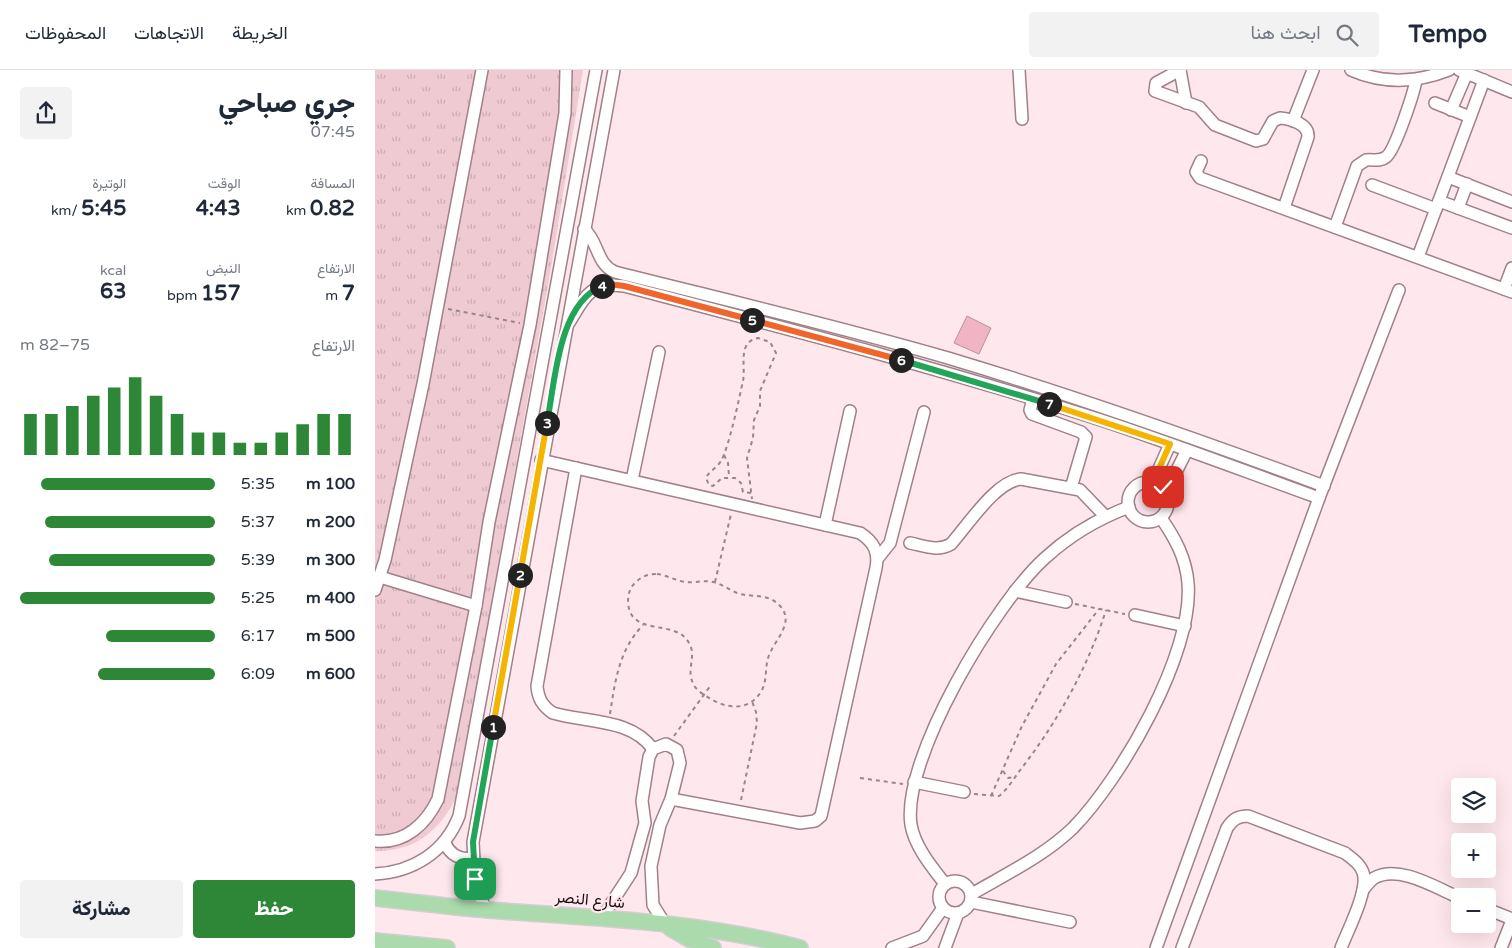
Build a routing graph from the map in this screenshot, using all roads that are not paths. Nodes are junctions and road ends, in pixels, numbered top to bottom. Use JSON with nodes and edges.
{"nodes":[{"id":1,"x":481,"y":70,"type":"edge"},
{"id":2,"x":566,"y":70,"type":"edge"},
{"id":3,"x":596,"y":70,"type":"edge"},
{"id":4,"x":613,"y":70,"type":"edge"},
{"id":5,"x":1019,"y":70,"type":"edge"},
{"id":6,"x":1180,"y":70,"type":"edge"},
{"id":7,"x":1313,"y":70,"type":"edge"},
{"id":8,"x":1351,"y":70,"type":"edge"},
{"id":9,"x":1449,"y":70,"type":"edge"},
{"id":10,"x":1463,"y":72,"type":"edge"},
{"id":11,"x":1416,"y":80,"type":"junction"},
{"id":12,"x":1484,"y":80,"type":"junction"},
{"id":13,"x":1512,"y":92,"type":"edge"},
{"id":14,"x":1186,"y":103,"type":"junction"},
{"id":15,"x":1435,"y":103,"type":"dead end"},
{"id":16,"x":1451,"y":110,"type":"junction"},
{"id":17,"x":1471,"y":117,"type":"junction"},
{"id":18,"x":1022,"y":119,"type":"dead end"},
{"id":19,"x":1293,"y":122,"type":"junction"},
{"id":20,"x":1201,"y":161,"type":"dead end"},
{"id":21,"x":1448,"y":177,"type":"junction"},
{"id":22,"x":1467,"y":184,"type":"junction"},
{"id":23,"x":1372,"y":185,"type":"dead end"},
{"id":24,"x":1512,"y":202,"type":"edge"},
{"id":25,"x":1437,"y":205,"type":"junction"},
{"id":26,"x":1284,"y":208,"type":"junction"},
{"id":27,"x":1458,"y":208,"type":"junction"},
{"id":28,"x":1335,"y":227,"type":"junction"},
{"id":29,"x":1512,"y":228,"type":"edge"},
{"id":30,"x":584,"y":229,"type":"junction"},
{"id":31,"x":1418,"y":257,"type":"junction"},
{"id":32,"x":1512,"y":268,"type":"edge"},
{"id":33,"x":1399,"y":290,"type":"dead end"},
{"id":34,"x":1508,"y":290,"type":"edge"},
{"id":35,"x":565,"y":329,"type":"junction"},
{"id":36,"x":659,"y":352,"type":"dead end"},
{"id":37,"x":1032,"y":385,"type":"junction"},
{"id":38,"x":1031,"y":399,"type":"junction"},
{"id":39,"x":850,"y":411,"type":"dead end"},
{"id":40,"x":924,"y":412,"type":"dead end"},
{"id":41,"x":1170,"y":444,"type":"junction"},
{"id":42,"x":1187,"y":450,"type":"junction"},
{"id":43,"x":541,"y":460,"type":"junction"},
{"id":44,"x":577,"y":468,"type":"junction"},
{"id":45,"x":631,"y":480,"type":"junction"},
{"id":46,"x":1153,"y":482,"type":"junction"},
{"id":47,"x":1324,"y":486,"type":"junction"},
{"id":48,"x":1071,"y":488,"type":"junction"},
{"id":49,"x":1166,"y":492,"type":"junction"},
{"id":50,"x":1319,"y":498,"type":"junction"},
{"id":51,"x":1129,"y":507,"type":"junction"},
{"id":52,"x":1105,"y":516,"type":"junction"},
{"id":53,"x":1161,"y":518,"type":"junction"},
{"id":54,"x":825,"y":525,"type":"junction"},
{"id":55,"x":910,"y":543,"type":"dead end"},
{"id":56,"x":878,"y":558,"type":"junction"},
{"id":57,"x":380,"y":578,"type":"junction"},
{"id":58,"x":375,"y":590,"type":"edge"},
{"id":59,"x":1015,"y":591,"type":"junction"},
{"id":60,"x":1066,"y":602,"type":"road end"},
{"id":61,"x":476,"y":606,"type":"junction"},
{"id":62,"x":1135,"y":615,"type":"road end"},
{"id":63,"x":1185,"y":626,"type":"junction"},
{"id":64,"x":653,"y":749,"type":"junction"},
{"id":65,"x":914,"y":784,"type":"junction"},
{"id":66,"x":964,"y":792,"type":"road end"},
{"id":67,"x":671,"y":799,"type":"junction"},
{"id":68,"x":645,"y":816,"type":"junction"},
{"id":69,"x":662,"y":820,"type":"junction"},
{"id":70,"x":375,"y":841,"type":"edge"},
{"id":71,"x":445,"y":843,"type":"junction"},
{"id":72,"x":473,"y":858,"type":"junction"},
{"id":73,"x":632,"y":868,"type":"junction"},
{"id":74,"x":651,"y":872,"type":"junction"},
{"id":75,"x":375,"y":874,"type":"edge"},
{"id":76,"x":945,"y":884,"type":"junction"},
{"id":77,"x":1363,"y":890,"type":"junction"},
{"id":78,"x":1451,"y":894,"type":"edge"},
{"id":79,"x":375,"y":898,"type":"edge"},
{"id":80,"x":971,"y":898,"type":"junction"},
{"id":81,"x":943,"y":908,"type":"junction"},
{"id":82,"x":485,"y":910,"type":"junction"},
{"id":83,"x":1496,"y":913,"type":"edge"},
{"id":84,"x":958,"y":914,"type":"junction"},
{"id":85,"x":601,"y":918,"type":"junction"},
{"id":86,"x":1512,"y":919,"type":"edge"},
{"id":87,"x":1070,"y":922,"type":"dead end"},
{"id":88,"x":665,"y":924,"type":"junction"},
{"id":89,"x":375,"y":941,"type":"edge"},
{"id":90,"x":447,"y":948,"type":"edge"},
{"id":91,"x":713,"y":948,"type":"edge"},
{"id":92,"x":800,"y":948,"type":"edge"},
{"id":93,"x":892,"y":948,"type":"edge"},
{"id":94,"x":945,"y":948,"type":"edge"},
{"id":95,"x":1156,"y":948,"type":"edge"},
{"id":96,"x":1182,"y":948,"type":"edge"},
{"id":97,"x":1341,"y":948,"type":"edge"},
{"id":98,"x":1501,"y":948,"type":"edge"}],
"edges":[{"from":1,"to":57,"type":"street"},
{"from":2,"to":61,"type":"street"},
{"from":3,"to":71,"type":"street"},
{"from":4,"to":30,"type":"street"},
{"from":5,"to":18,"type":"street"},
{"from":6,"to":14,"type":"street"},
{"from":6,"to":14,"type":"street"},
{"from":7,"to":19,"type":"street"},
{"from":8,"to":11,"type":"street"},
{"from":9,"to":11,"type":"street"},
{"from":10,"to":12,"type":"street"},
{"from":10,"to":16,"type":"street"},
{"from":11,"to":28,"type":"street"},
{"from":12,"to":13,"type":"street"},
{"from":12,"to":17,"type":"street"},
{"from":14,"to":19,"type":"street"},
{"from":15,"to":16,"type":"street"},
{"from":16,"to":17,"type":"street"},
{"from":17,"to":21,"type":"street"},
{"from":19,"to":26,"type":"street"},
{"from":20,"to":26,"type":"street"},
{"from":21,"to":22,"type":"street"},
{"from":21,"to":25,"type":"street"},
{"from":22,"to":24,"type":"street"},
{"from":22,"to":27,"type":"street"},
{"from":23,"to":25,"type":"street"},
{"from":25,"to":27,"type":"street"},
{"from":25,"to":31,"type":"street"},
{"from":26,"to":28,"type":"street"},
{"from":27,"to":29,"type":"street"},
{"from":28,"to":31,"type":"street"},
{"from":30,"to":35,"type":"street"},
{"from":30,"to":37,"type":"street"},
{"from":31,"to":34,"type":"street"},
{"from":32,"to":34,"type":"street"},
{"from":33,"to":47,"type":"street"},
{"from":35,"to":38,"type":"street"},
{"from":35,"to":43,"type":"street"},
{"from":36,"to":45,"type":"street"},
{"from":37,"to":38,"type":"street"},
{"from":37,"to":47,"type":"street"},
{"from":38,"to":41,"type":"street"},
{"from":38,"to":48,"type":"street"},
{"from":39,"to":54,"type":"street"},
{"from":40,"to":56,"type":"street"},
{"from":41,"to":42,"type":"street"},
{"from":41,"to":46,"type":"street"},
{"from":42,"to":49,"type":"street"},
{"from":42,"to":50,"type":"street"},
{"from":43,"to":44,"type":"street"},
{"from":43,"to":72,"type":"street"},
{"from":44,"to":45,"type":"street"},
{"from":44,"to":64,"type":"street"},
{"from":45,"to":54,"type":"street"},
{"from":46,"to":49,"type":"street"},
{"from":46,"to":51,"type":"street"},
{"from":47,"to":50,"type":"street"},
{"from":48,"to":52,"type":"street"},
{"from":48,"to":55,"type":"street"},
{"from":49,"to":53,"type":"street"},
{"from":50,"to":95,"type":"street"},
{"from":51,"to":52,"type":"street"},
{"from":51,"to":53,"type":"street"},
{"from":52,"to":59,"type":"street"},
{"from":53,"to":63,"type":"street"},
{"from":54,"to":56,"type":"street"},
{"from":56,"to":67,"type":"street"},
{"from":57,"to":58,"type":"street"},
{"from":57,"to":61,"type":"street"},
{"from":59,"to":60,"type":"street"},
{"from":59,"to":65,"type":"street"},
{"from":61,"to":70,"type":"street"},
{"from":62,"to":63,"type":"street"},
{"from":63,"to":80,"type":"street"},
{"from":64,"to":67,"type":"street"},
{"from":64,"to":68,"type":"street"},
{"from":65,"to":66,"type":"street"},
{"from":65,"to":76,"type":"street"},
{"from":67,"to":69,"type":"street"},
{"from":68,"to":69,"type":"street"},
{"from":68,"to":73,"type":"street"},
{"from":69,"to":74,"type":"street"},
{"from":71,"to":72,"type":"street"},
{"from":71,"to":75,"type":"street"},
{"from":72,"to":82,"type":"street"},
{"from":73,"to":74,"type":"street"},
{"from":73,"to":85,"type":"street"},
{"from":74,"to":88,"type":"street"},
{"from":76,"to":80,"type":"street"},
{"from":76,"to":81,"type":"street"},
{"from":77,"to":78,"type":"street"},
{"from":77,"to":96,"type":"street"},
{"from":77,"to":97,"type":"street"},
{"from":79,"to":82,"type":"main road","name":"شارع النصر"},
{"from":80,"to":84,"type":"street"},
{"from":80,"to":87,"type":"street"},
{"from":81,"to":84,"type":"street"},
{"from":81,"to":93,"type":"street"},
{"from":82,"to":85,"type":"main road","name":"شارع النصر"},
{"from":83,"to":86,"type":"street"},
{"from":84,"to":94,"type":"street"},
{"from":85,"to":88,"type":"main road","name":"شارع النصر"},
{"from":86,"to":98,"type":"street"},
{"from":88,"to":91,"type":"main road"},
{"from":88,"to":92,"type":"main road","name":"شارع النصر"},
{"from":89,"to":90,"type":"main road"}]}
